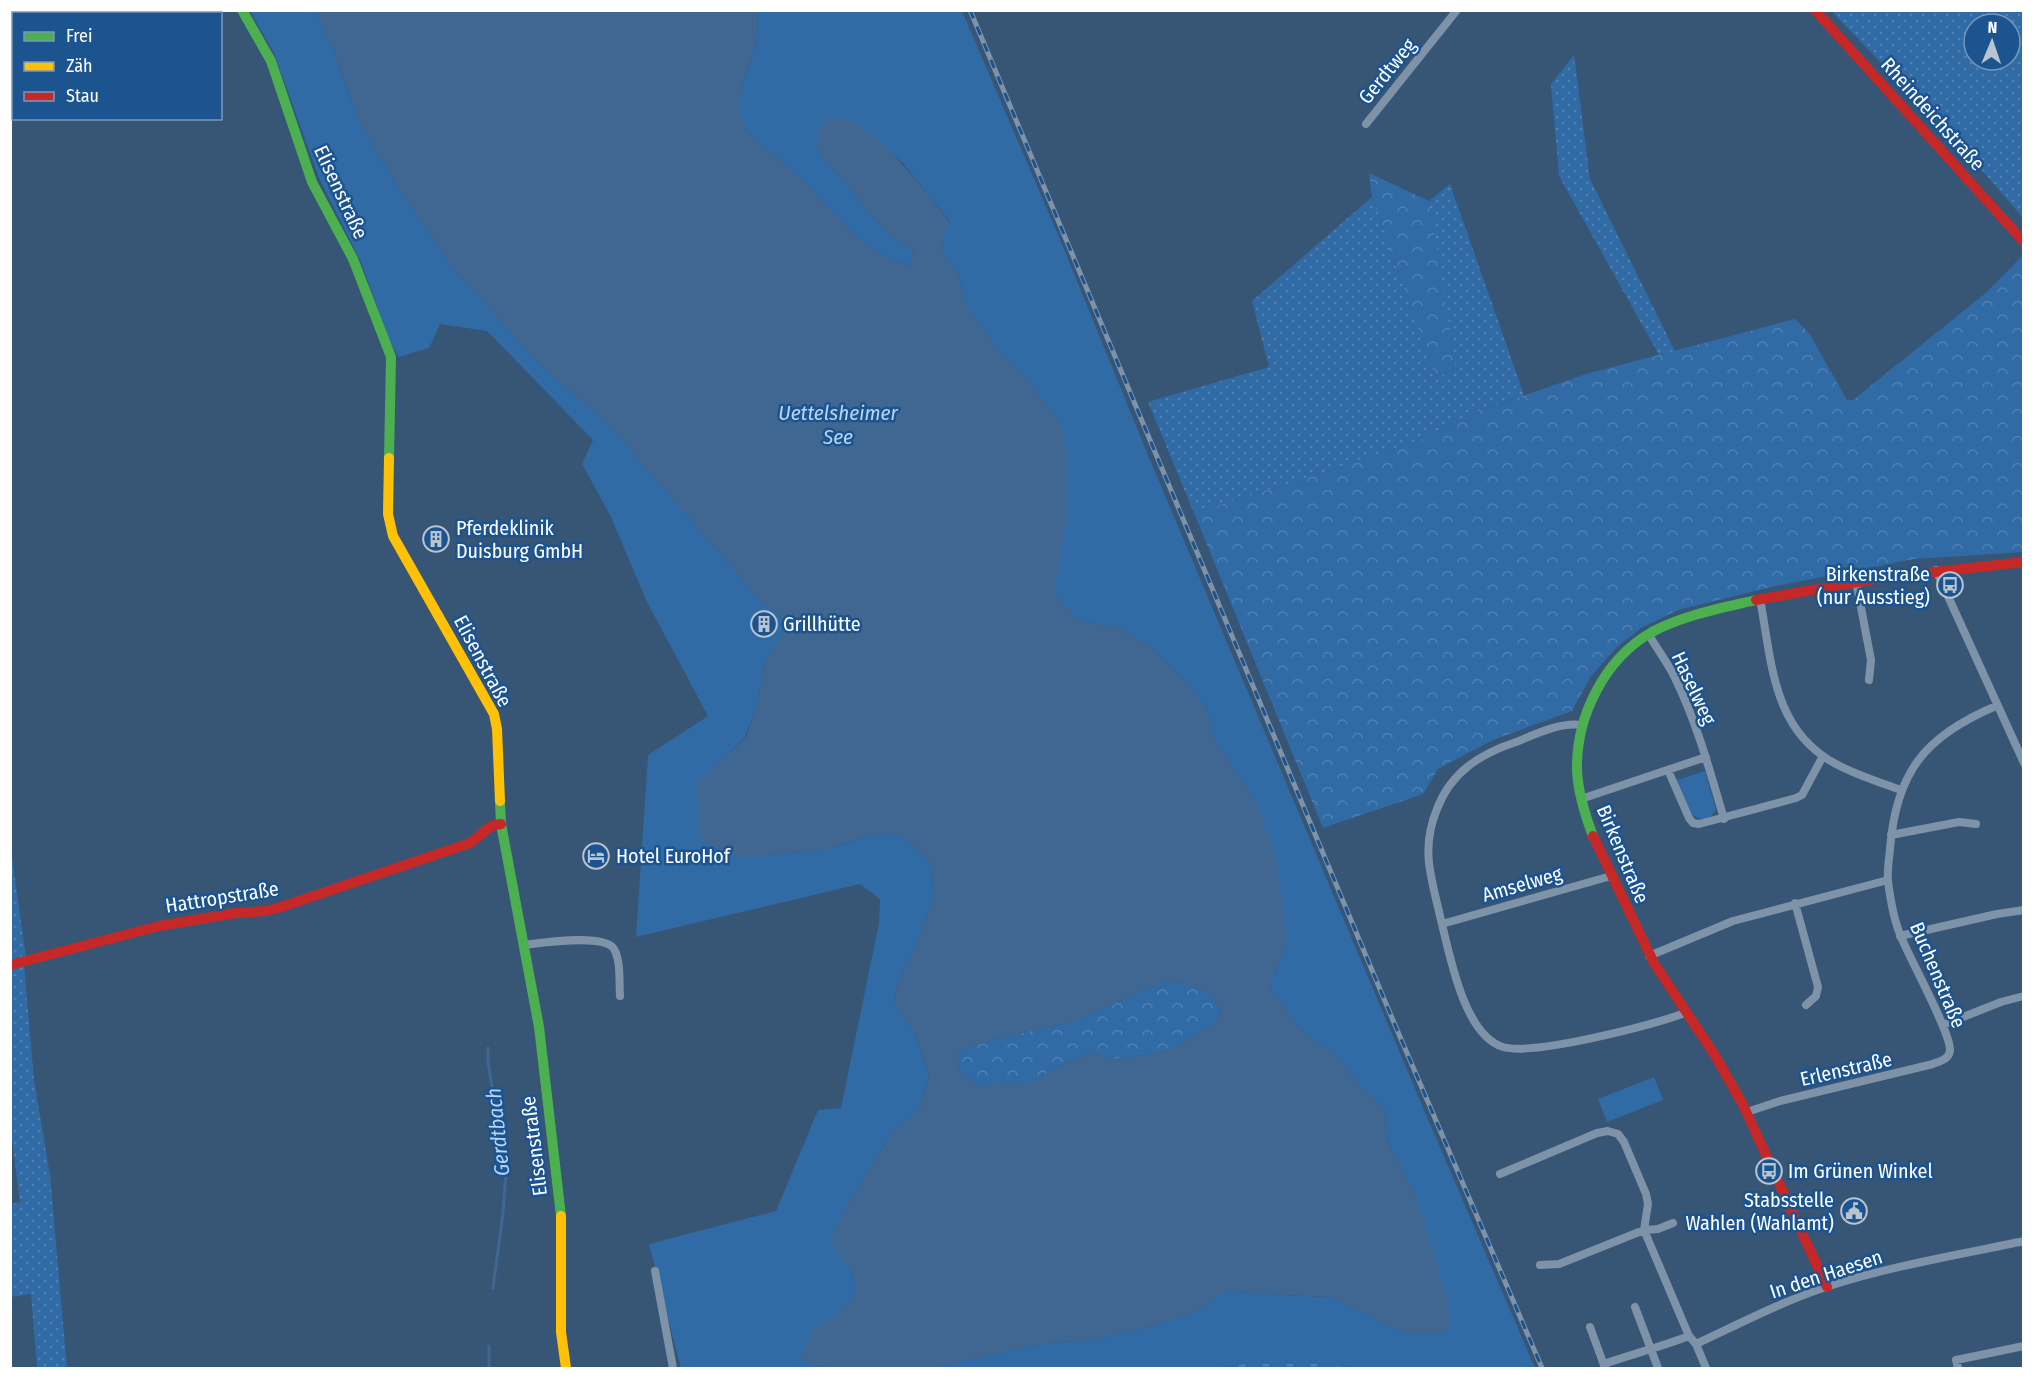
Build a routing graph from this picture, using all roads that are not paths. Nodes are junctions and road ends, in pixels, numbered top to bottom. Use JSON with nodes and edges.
{"nodes":[{"id":1,"x":242,"y":10,"type":"edge"},
{"id":2,"x":1457,"y":10,"type":"edge"},
{"id":3,"x":1815,"y":10,"type":"edge"},
{"id":4,"x":1366,"y":124,"type":"dead end"},
{"id":5,"x":2024,"y":242,"type":"edge"},
{"id":6,"x":2024,"y":562,"type":"edge"},
{"id":7,"x":1936,"y":570,"type":"junction"},
{"id":8,"x":1856,"y":580,"type":"junction"},
{"id":9,"x":1760,"y":599,"type":"junction"},
{"id":10,"x":1649,"y":635,"type":"junction"},
{"id":11,"x":1869,"y":680,"type":"dead end"},
{"id":12,"x":1996,"y":706,"type":"junction"},
{"id":13,"x":1581,"y":725,"type":"junction"},
{"id":14,"x":1823,"y":756,"type":"junction"},
{"id":15,"x":1706,"y":757,"type":"junction"},
{"id":16,"x":2024,"y":764,"type":"edge"},
{"id":17,"x":1668,"y":770,"type":"junction"},
{"id":18,"x":1901,"y":790,"type":"junction"},
{"id":19,"x":1581,"y":799,"type":"junction"},
{"id":20,"x":1724,"y":819,"type":"junction"},
{"id":21,"x":501,"y":824,"type":"junction"},
{"id":22,"x":1976,"y":824,"type":"dead end"},
{"id":23,"x":1891,"y":835,"type":"junction"},
{"id":24,"x":1611,"y":876,"type":"junction"},
{"id":25,"x":1888,"y":880,"type":"junction"},
{"id":26,"x":1795,"y":903,"type":"junction"},
{"id":27,"x":2024,"y":910,"type":"edge"},
{"id":28,"x":1442,"y":924,"type":"junction"},
{"id":29,"x":1900,"y":936,"type":"junction"},
{"id":30,"x":523,"y":945,"type":"junction"},
{"id":31,"x":1649,"y":956,"type":"junction"},
{"id":32,"x":10,"y":966,"type":"edge"},
{"id":33,"x":620,"y":996,"type":"dead end"},
{"id":34,"x":2024,"y":996,"type":"edge"},
{"id":35,"x":1806,"y":1005,"type":"dead end"},
{"id":36,"x":1685,"y":1013,"type":"junction"},
{"id":37,"x":1942,"y":1025,"type":"junction"},
{"id":38,"x":1950,"y":1053,"type":"joint"},
{"id":39,"x":1748,"y":1112,"type":"junction"},
{"id":40,"x":1500,"y":1174,"type":"dead end"},
{"id":41,"x":1673,"y":1223,"type":"dead end"},
{"id":42,"x":1644,"y":1230,"type":"junction"},
{"id":43,"x":2024,"y":1241,"type":"edge"},
{"id":44,"x":1540,"y":1265,"type":"dead end"},
{"id":45,"x":655,"y":1271,"type":"dead end"},
{"id":46,"x":1827,"y":1287,"type":"junction"},
{"id":47,"x":1635,"y":1307,"type":"dead end"},
{"id":48,"x":1590,"y":1327,"type":"dead end"},
{"id":49,"x":1689,"y":1336,"type":"junction"},
{"id":50,"x":1696,"y":1344,"type":"junction"},
{"id":51,"x":2024,"y":1346,"type":"edge"},
{"id":52,"x":1651,"y":1350,"type":"junction"},
{"id":53,"x":1604,"y":1366,"type":"edge"},
{"id":54,"x":566,"y":1368,"type":"edge"},
{"id":55,"x":673,"y":1368,"type":"edge"},
{"id":56,"x":1658,"y":1368,"type":"edge"},
{"id":57,"x":1706,"y":1368,"type":"edge"},
{"id":58,"x":1958,"y":1368,"type":"edge"}],
"edges":[{"from":1,"to":21,"type":"street","name":"Elisenstraße"},
{"from":2,"to":4,"type":"street","name":"Gerdtweg"},
{"from":3,"to":5,"type":"street","name":"Rheindeichstraße"},
{"from":6,"to":7,"type":"street","name":"Birkenstraße"},
{"from":7,"to":8,"type":"street","name":"Birkenstraße"},
{"from":7,"to":12,"type":"street"},
{"from":8,"to":9,"type":"street","name":"Birkenstraße"},
{"from":8,"to":11,"type":"street"},
{"from":9,"to":10,"type":"street","name":"Birkenstraße"},
{"from":9,"to":14,"type":"street"},
{"from":10,"to":13,"type":"street","name":"Birkenstraße"},
{"from":10,"to":15,"type":"street","name":"Haselweg"},
{"from":12,"to":16,"type":"street"},
{"from":12,"to":18,"type":"street","name":"Buchenstraße"},
{"from":13,"to":19,"type":"street","name":"Birkenstraße"},
{"from":13,"to":28,"type":"street"},
{"from":14,"to":18,"type":"street"},
{"from":14,"to":20,"type":"street"},
{"from":15,"to":17,"type":"street"},
{"from":15,"to":20,"type":"street","name":"Haselweg"},
{"from":17,"to":19,"type":"street"},
{"from":17,"to":20,"type":"street"},
{"from":18,"to":23,"type":"street","name":"Buchenstraße"},
{"from":19,"to":24,"type":"street","name":"Birkenstraße"},
{"from":21,"to":30,"type":"street","name":"Elisenstraße"},
{"from":21,"to":32,"type":"street","name":"Hattropstraße"},
{"from":22,"to":23,"type":"street"},
{"from":23,"to":25,"type":"street","name":"Buchenstraße"},
{"from":24,"to":28,"type":"street","name":"Amselweg"},
{"from":24,"to":31,"type":"street","name":"Birkenstraße"},
{"from":25,"to":26,"type":"street"},
{"from":25,"to":29,"type":"street","name":"Buchenstraße"},
{"from":26,"to":31,"type":"street"},
{"from":26,"to":35,"type":"street"},
{"from":27,"to":29,"type":"street"},
{"from":28,"to":36,"type":"street"},
{"from":29,"to":37,"type":"street","name":"Buchenstraße"},
{"from":30,"to":33,"type":"street"},
{"from":30,"to":54,"type":"street","name":"Elisenstraße"},
{"from":31,"to":36,"type":"street","name":"Birkenstraße"},
{"from":34,"to":37,"type":"street"},
{"from":36,"to":39,"type":"street","name":"Birkenstraße"},
{"from":37,"to":38,"type":"street","name":"Buchenstraße"},
{"from":38,"to":39,"type":"street","name":"Erlenstraße"},
{"from":39,"to":46,"type":"street","name":"Birkenstraße"},
{"from":40,"to":42,"type":"street"},
{"from":41,"to":42,"type":"street"},
{"from":42,"to":44,"type":"street"},
{"from":42,"to":49,"type":"street"},
{"from":43,"to":46,"type":"street","name":"In den Haesen"},
{"from":45,"to":55,"type":"street"},
{"from":46,"to":50,"type":"street","name":"In den Haesen"},
{"from":47,"to":52,"type":"street"},
{"from":48,"to":53,"type":"street"},
{"from":49,"to":50,"type":"street"},
{"from":49,"to":52,"type":"street"},
{"from":50,"to":57,"type":"street"},
{"from":51,"to":58,"type":"street"},
{"from":52,"to":53,"type":"street"},
{"from":52,"to":56,"type":"street"}]}
